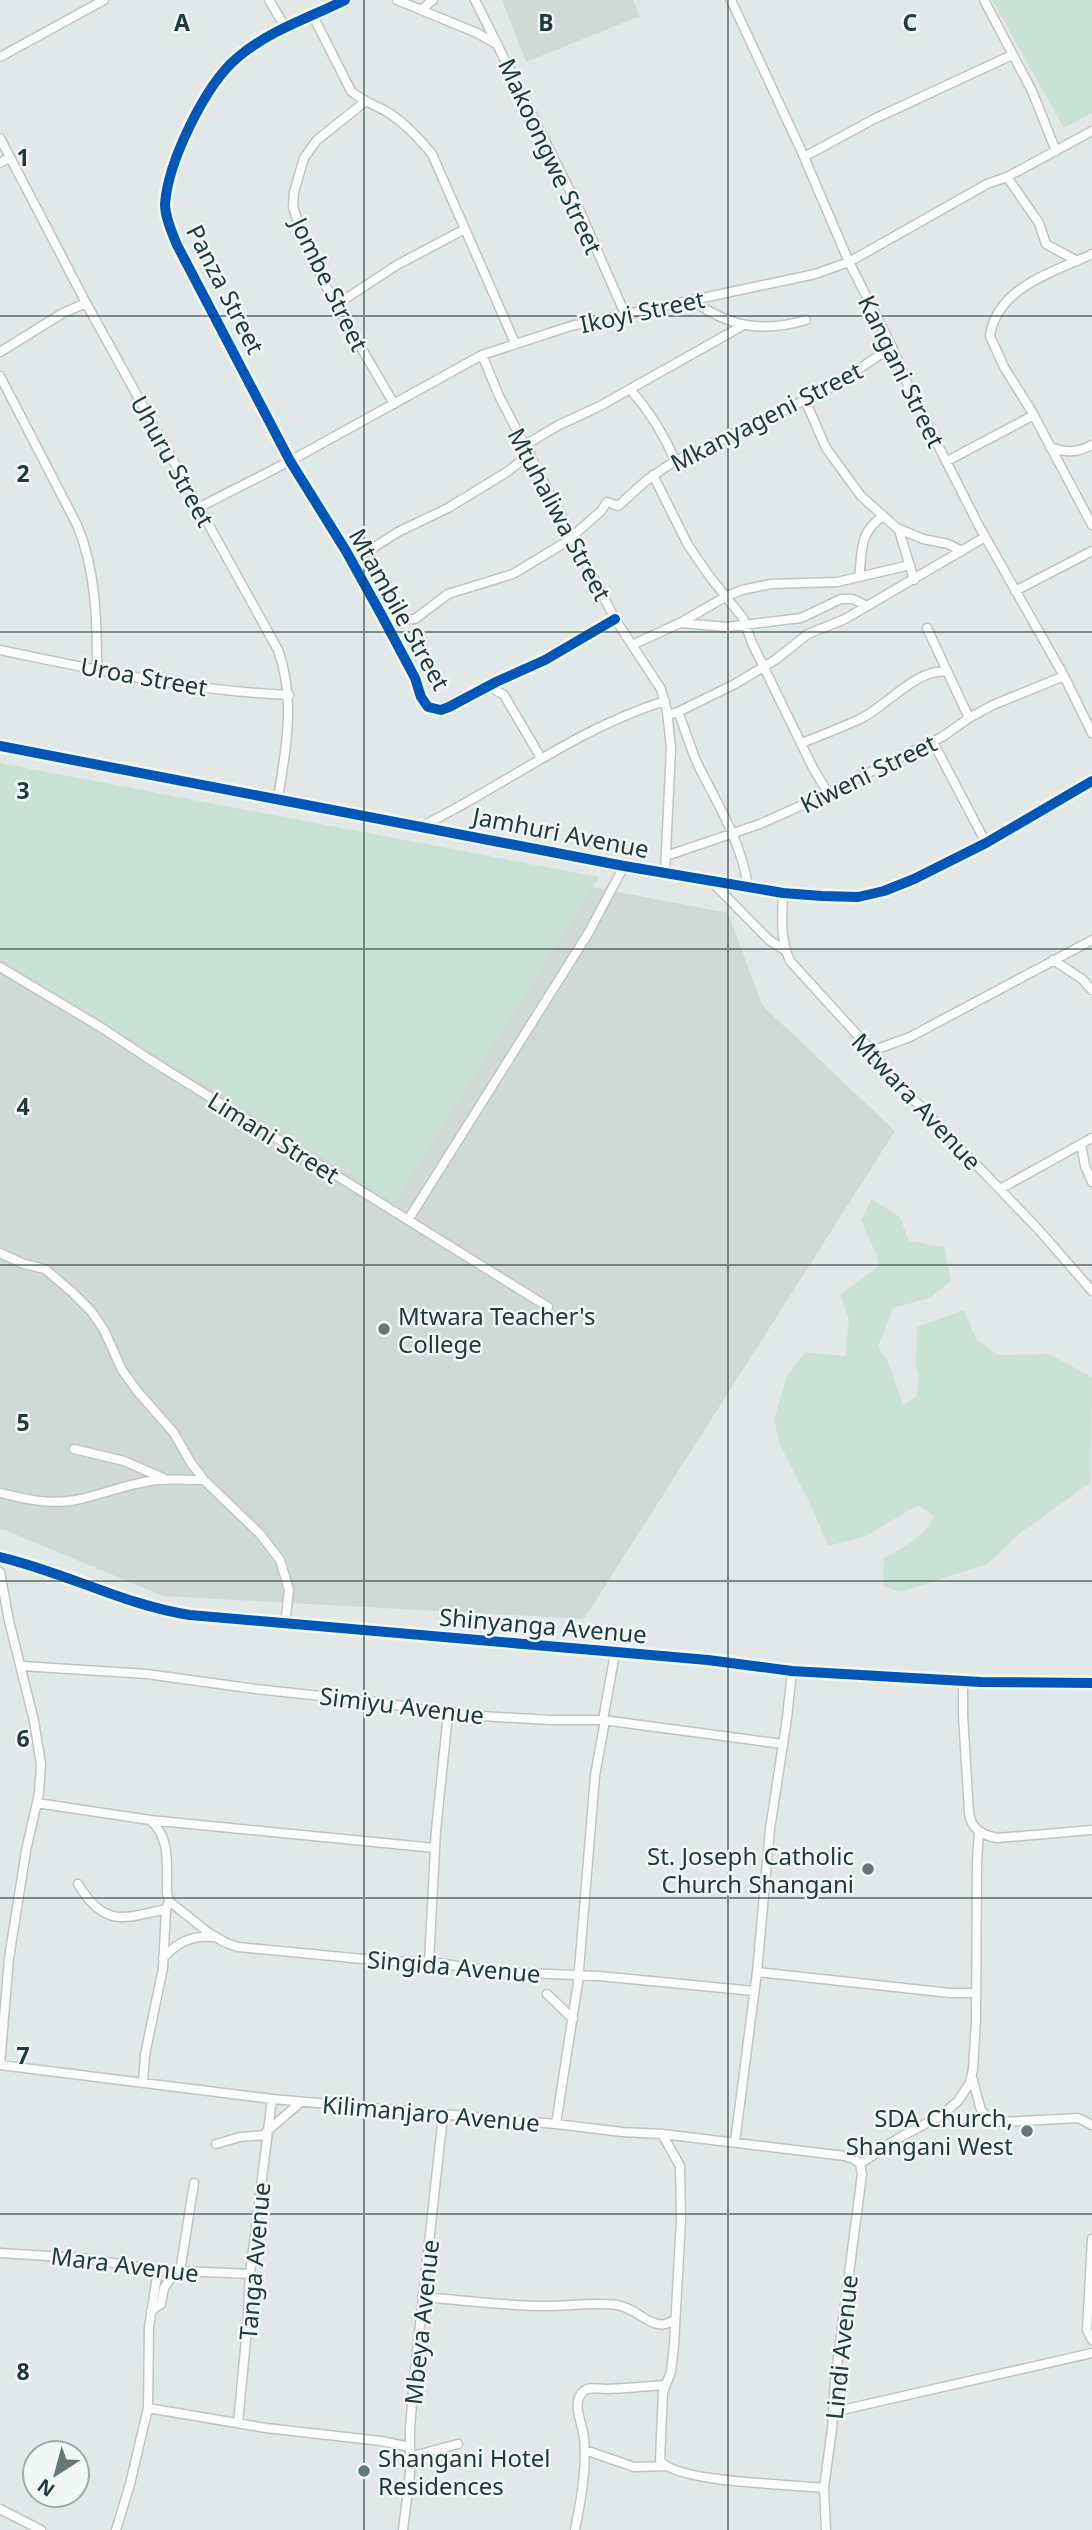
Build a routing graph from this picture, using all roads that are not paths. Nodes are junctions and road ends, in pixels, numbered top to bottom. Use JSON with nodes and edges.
{"nodes":[{"id":1,"x":104,"y":0,"type":"edge"},
{"id":2,"x":269,"y":0,"type":"edge"},
{"id":3,"x":345,"y":0,"type":"edge"},
{"id":4,"x":397,"y":0,"type":"edge"},
{"id":5,"x":433,"y":0,"type":"edge"},
{"id":6,"x":475,"y":0,"type":"edge"},
{"id":7,"x":731,"y":0,"type":"edge"},
{"id":8,"x":984,"y":0,"type":"edge"},
{"id":9,"x":421,"y":10,"type":"junction"},
{"id":10,"x":313,"y":16,"type":"junction"},
{"id":11,"x":285,"y":27,"type":"junction"},
{"id":12,"x":498,"y":45,"type":"junction"},
{"id":13,"x":1012,"y":55,"type":"junction"},
{"id":14,"x":0,"y":57,"type":"edge"},
{"id":15,"x":366,"y":101,"type":"junction"},
{"id":16,"x":1092,"y":131,"type":"edge"},
{"id":17,"x":0,"y":138,"type":"edge"},
{"id":18,"x":1056,"y":151,"type":"junction"},
{"id":19,"x":804,"y":156,"type":"junction"},
{"id":20,"x":9,"y":158,"type":"junction"},
{"id":21,"x":0,"y":163,"type":"edge"},
{"id":22,"x":1007,"y":177,"type":"junction"},
{"id":23,"x":465,"y":229,"type":"junction"},
{"id":24,"x":1092,"y":254,"type":"edge"},
{"id":25,"x":1077,"y":261,"type":"junction"},
{"id":26,"x":849,"y":262,"type":"junction"},
{"id":27,"x":692,"y":300,"type":"junction"},
{"id":28,"x":86,"y":303,"type":"junction"},
{"id":29,"x":336,"y":305,"type":"junction"},
{"id":30,"x":625,"y":314,"type":"junction"},
{"id":31,"x":806,"y":320,"type":"dead end"},
{"id":32,"x":742,"y":326,"type":"junction"},
{"id":33,"x":515,"y":343,"type":"junction"},
{"id":34,"x":892,"y":347,"type":"junction"},
{"id":35,"x":0,"y":352,"type":"edge"},
{"id":36,"x":482,"y":355,"type":"junction"},
{"id":37,"x":0,"y":376,"type":"edge"},
{"id":38,"x":630,"y":389,"type":"junction"},
{"id":39,"x":805,"y":400,"type":"junction"},
{"id":40,"x":394,"y":404,"type":"junction"},
{"id":41,"x":1034,"y":415,"type":"junction"},
{"id":42,"x":525,"y":445,"type":"junction"},
{"id":43,"x":1092,"y":445,"type":"edge"},
{"id":44,"x":1050,"y":447,"type":"junction"},
{"id":45,"x":530,"y":454,"type":"junction"},
{"id":46,"x":947,"y":460,"type":"junction"},
{"id":47,"x":290,"y":461,"type":"junction"},
{"id":48,"x":675,"y":461,"type":"junction"},
{"id":49,"x":653,"y":475,"type":"junction"},
{"id":50,"x":198,"y":508,"type":"junction"},
{"id":51,"x":883,"y":516,"type":"junction"},
{"id":52,"x":1092,"y":525,"type":"edge"},
{"id":53,"x":897,"y":528,"type":"junction"},
{"id":54,"x":573,"y":535,"type":"junction"},
{"id":55,"x":985,"y":537,"type":"junction"},
{"id":56,"x":962,"y":551,"type":"junction"},
{"id":57,"x":1092,"y":551,"type":"edge"},
{"id":58,"x":351,"y":562,"type":"junction"},
{"id":59,"x":910,"y":565,"type":"junction"},
{"id":60,"x":859,"y":577,"type":"junction"},
{"id":61,"x":914,"y":580,"type":"junction"},
{"id":62,"x":1015,"y":592,"type":"junction"},
{"id":63,"x":725,"y":597,"type":"junction"},
{"id":64,"x":867,"y":606,"type":"junction"},
{"id":65,"x":615,"y":619,"type":"junction"},
{"id":66,"x":385,"y":621,"type":"junction"},
{"id":67,"x":680,"y":623,"type":"junction"},
{"id":68,"x":747,"y":625,"type":"junction"},
{"id":69,"x":927,"y":628,"type":"dead end"},
{"id":70,"x":632,"y":645,"type":"junction"},
{"id":71,"x":0,"y":650,"type":"edge"},
{"id":72,"x":764,"y":667,"type":"junction"},
{"id":73,"x":96,"y":668,"type":"junction"},
{"id":74,"x":947,"y":672,"type":"junction"},
{"id":75,"x":1064,"y":676,"type":"junction"},
{"id":76,"x":488,"y":686,"type":"junction"},
{"id":77,"x":289,"y":695,"type":"junction"},
{"id":78,"x":665,"y":701,"type":"junction"},
{"id":79,"x":678,"y":712,"type":"junction"},
{"id":80,"x":668,"y":715,"type":"junction"},
{"id":81,"x":969,"y":718,"type":"junction"},
{"id":82,"x":1092,"y":733,"type":"edge"},
{"id":83,"x":933,"y":742,"type":"junction"},
{"id":84,"x":802,"y":743,"type":"junction"},
{"id":85,"x":0,"y":746,"type":"edge"},
{"id":86,"x":541,"y":758,"type":"junction"},
{"id":87,"x":1092,"y":781,"type":"edge"},
{"id":88,"x":828,"y":793,"type":"junction"},
{"id":89,"x":278,"y":798,"type":"junction"},
{"id":90,"x":420,"y":827,"type":"junction"},
{"id":91,"x":731,"y":834,"type":"junction"},
{"id":92,"x":986,"y":843,"type":"junction"},
{"id":93,"x":666,"y":856,"type":"junction"},
{"id":94,"x":624,"y":866,"type":"junction"},
{"id":95,"x":665,"y":873,"type":"junction"},
{"id":96,"x":711,"y":880,"type":"junction"},
{"id":97,"x":748,"y":887,"type":"junction"},
{"id":98,"x":783,"y":893,"type":"junction"},
{"id":99,"x":1092,"y":940,"type":"edge"},
{"id":100,"x":785,"y":950,"type":"junction"},
{"id":101,"x":1054,"y":960,"type":"junction"},
{"id":102,"x":0,"y":967,"type":"edge"},
{"id":103,"x":1092,"y":990,"type":"edge"},
{"id":104,"x":872,"y":1051,"type":"junction"},
{"id":105,"x":1092,"y":1138,"type":"edge"},
{"id":106,"x":1081,"y":1144,"type":"junction"},
{"id":107,"x":1092,"y":1182,"type":"edge"},
{"id":108,"x":1000,"y":1189,"type":"junction"},
{"id":109,"x":408,"y":1220,"type":"junction"},
{"id":110,"x":0,"y":1253,"type":"edge"},
{"id":111,"x":1092,"y":1291,"type":"edge"},
{"id":112,"x":548,"y":1307,"type":"dead end"},
{"id":113,"x":74,"y":1448,"type":"dead end"},
{"id":114,"x":166,"y":1480,"type":"junction"},
{"id":115,"x":204,"y":1480,"type":"junction"},
{"id":116,"x":0,"y":1493,"type":"edge"},
{"id":117,"x":0,"y":1558,"type":"edge"},
{"id":118,"x":0,"y":1572,"type":"edge"},
{"id":119,"x":285,"y":1624,"type":"junction"},
{"id":120,"x":615,"y":1653,"type":"junction"},
{"id":121,"x":22,"y":1667,"type":"junction"},
{"id":122,"x":792,"y":1671,"type":"junction"},
{"id":123,"x":964,"y":1680,"type":"junction"},
{"id":124,"x":1092,"y":1683,"type":"edge"},
{"id":125,"x":448,"y":1714,"type":"junction"},
{"id":126,"x":604,"y":1720,"type":"junction"},
{"id":127,"x":783,"y":1744,"type":"junction"},
{"id":128,"x":37,"y":1803,"type":"junction"},
{"id":129,"x":150,"y":1820,"type":"junction"},
{"id":130,"x":1092,"y":1830,"type":"edge"},
{"id":131,"x":979,"y":1832,"type":"junction"},
{"id":132,"x":435,"y":1848,"type":"junction"},
{"id":133,"x":78,"y":1884,"type":"dead end"},
{"id":134,"x":168,"y":1905,"type":"junction"},
{"id":135,"x":215,"y":1937,"type":"junction"},
{"id":136,"x":163,"y":1958,"type":"junction"},
{"id":137,"x":429,"y":1962,"type":"junction"},
{"id":138,"x":757,"y":1972,"type":"junction"},
{"id":139,"x":578,"y":1976,"type":"junction"},
{"id":140,"x":754,"y":1990,"type":"junction"},
{"id":141,"x":975,"y":1993,"type":"junction"},
{"id":142,"x":547,"y":1994,"type":"dead end"},
{"id":143,"x":573,"y":2020,"type":"junction"},
{"id":144,"x":0,"y":2065,"type":"edge"},
{"id":145,"x":971,"y":2077,"type":"junction"},
{"id":146,"x":143,"y":2082,"type":"junction"},
{"id":147,"x":272,"y":2099,"type":"junction"},
{"id":148,"x":301,"y":2102,"type":"junction"},
{"id":149,"x":443,"y":2115,"type":"junction"},
{"id":150,"x":556,"y":2124,"type":"junction"},
{"id":151,"x":1092,"y":2125,"type":"edge"},
{"id":152,"x":266,"y":2133,"type":"junction"},
{"id":153,"x":662,"y":2134,"type":"junction"},
{"id":154,"x":735,"y":2142,"type":"junction"},
{"id":155,"x":216,"y":2144,"type":"dead end"},
{"id":156,"x":860,"y":2164,"type":"junction"},
{"id":157,"x":194,"y":2183,"type":"dead end"},
{"id":158,"x":1092,"y":2239,"type":"edge"},
{"id":159,"x":0,"y":2253,"type":"edge"},
{"id":160,"x":158,"y":2270,"type":"junction"},
{"id":161,"x":177,"y":2272,"type":"junction"},
{"id":162,"x":250,"y":2274,"type":"junction"},
{"id":163,"x":422,"y":2297,"type":"junction"},
{"id":164,"x":151,"y":2311,"type":"junction"},
{"id":165,"x":675,"y":2319,"type":"junction"},
{"id":166,"x":1092,"y":2340,"type":"edge"},
{"id":167,"x":1092,"y":2353,"type":"edge"},
{"id":168,"x":665,"y":2385,"type":"junction"},
{"id":169,"x":148,"y":2408,"type":"junction"},
{"id":170,"x":833,"y":2412,"type":"junction"},
{"id":171,"x":238,"y":2423,"type":"junction"},
{"id":172,"x":458,"y":2444,"type":"dead end"},
{"id":173,"x":410,"y":2447,"type":"junction"},
{"id":174,"x":585,"y":2450,"type":"junction"},
{"id":175,"x":409,"y":2457,"type":"junction"},
{"id":176,"x":665,"y":2466,"type":"junction"},
{"id":177,"x":824,"y":2488,"type":"junction"},
{"id":178,"x":0,"y":2509,"type":"edge"},
{"id":179,"x":41,"y":2530,"type":"edge"},
{"id":180,"x":116,"y":2530,"type":"edge"},
{"id":181,"x":404,"y":2530,"type":"edge"},
{"id":182,"x":575,"y":2530,"type":"edge"},
{"id":183,"x":826,"y":2530,"type":"edge"}],
"edges":[{"from":1,"to":14,"type":"street"},
{"from":2,"to":11,"type":"street"},
{"from":3,"to":10,"type":"street","name":"Panza Street"},
{"from":4,"to":9,"type":"street"},
{"from":5,"to":9,"type":"street"},
{"from":6,"to":12,"type":"street","name":"Makoongwe Street"},
{"from":7,"to":19,"type":"street","name":"Kangani Street"},
{"from":8,"to":13,"type":"street"},
{"from":9,"to":12,"type":"street"},
{"from":10,"to":11,"type":"street","name":"Panza Street"},
{"from":10,"to":15,"type":"street"},
{"from":11,"to":47,"type":"street","name":"Panza Street"},
{"from":12,"to":30,"type":"street","name":"Makoongwe Street"},
{"from":13,"to":18,"type":"street"},
{"from":13,"to":19,"type":"street"},
{"from":15,"to":23,"type":"street"},
{"from":15,"to":29,"type":"street","name":"Jombe Street"},
{"from":16,"to":18,"type":"street","name":"Ikoyi Street"},
{"from":17,"to":20,"type":"street","name":"Uhuru Street"},
{"from":18,"to":22,"type":"street","name":"Ikoyi Street"},
{"from":19,"to":26,"type":"street","name":"Kangani Street"},
{"from":20,"to":21,"type":"street"},
{"from":20,"to":28,"type":"street","name":"Uhuru Street"},
{"from":22,"to":25,"type":"street"},
{"from":22,"to":26,"type":"street","name":"Ikoyi Street"},
{"from":23,"to":29,"type":"street"},
{"from":23,"to":33,"type":"street"},
{"from":24,"to":25,"type":"street"},
{"from":25,"to":41,"type":"street"},
{"from":26,"to":27,"type":"street","name":"Ikoyi Street"},
{"from":26,"to":34,"type":"street","name":"Kangani Street"},
{"from":27,"to":30,"type":"street","name":"Ikoyi Street"},
{"from":27,"to":32,"type":"street"},
{"from":28,"to":35,"type":"street"},
{"from":28,"to":50,"type":"street","name":"Uhuru Street"},
{"from":29,"to":40,"type":"street","name":"Jombe Street"},
{"from":30,"to":33,"type":"street","name":"Ikoyi Street"},
{"from":31,"to":32,"type":"street"},
{"from":32,"to":38,"type":"street"},
{"from":33,"to":36,"type":"street","name":"Ikoyi Street"},
{"from":34,"to":39,"type":"street","name":"Mkanyageni Street"},
{"from":34,"to":46,"type":"street","name":"Kangani Street"},
{"from":36,"to":40,"type":"street","name":"Ikoyi Street"},
{"from":36,"to":42,"type":"street","name":"Mtuhaliwa Street"},
{"from":37,"to":73,"type":"street"},
{"from":38,"to":42,"type":"street"},
{"from":38,"to":48,"type":"street"},
{"from":39,"to":48,"type":"street","name":"Mkanyageni Street"},
{"from":39,"to":51,"type":"street"},
{"from":40,"to":47,"type":"street","name":"Ikoyi Street"},
{"from":41,"to":44,"type":"street"},
{"from":41,"to":46,"type":"street"},
{"from":42,"to":45,"type":"street","name":"Mtuhaliwa Street"},
{"from":43,"to":44,"type":"street"},
{"from":44,"to":52,"type":"street"},
{"from":45,"to":54,"type":"street","name":"Mtuhaliwa Street"},
{"from":45,"to":58,"type":"street"},
{"from":46,"to":55,"type":"street","name":"Kangani Street"},
{"from":47,"to":50,"type":"street","name":"Ikoyi Street"},
{"from":47,"to":58,"type":"street","name":"Mtambile Street"},
{"from":48,"to":49,"type":"street","name":"Mkanyageni Street"},
{"from":49,"to":54,"type":"street"},
{"from":49,"to":63,"type":"street","name":"Mkanyageni Street"},
{"from":50,"to":77,"type":"street","name":"Uhuru Street"},
{"from":51,"to":53,"type":"street"},
{"from":51,"to":60,"type":"street"},
{"from":53,"to":56,"type":"street"},
{"from":53,"to":59,"type":"street"},
{"from":54,"to":65,"type":"street","name":"Mtuhaliwa Street"},
{"from":54,"to":66,"type":"street"},
{"from":55,"to":56,"type":"street"},
{"from":55,"to":62,"type":"street","name":"Kangani Street"},
{"from":56,"to":61,"type":"street"},
{"from":57,"to":62,"type":"street"},
{"from":58,"to":66,"type":"street","name":"Mtambile Street"},
{"from":59,"to":60,"type":"street"},
{"from":59,"to":61,"type":"street"},
{"from":60,"to":63,"type":"street"},
{"from":61,"to":64,"type":"street"},
{"from":62,"to":75,"type":"street","name":"Kangani Street"},
{"from":63,"to":67,"type":"street"},
{"from":63,"to":68,"type":"street","name":"Mkanyageni Street"},
{"from":64,"to":68,"type":"street"},
{"from":64,"to":72,"type":"street"},
{"from":65,"to":70,"type":"street","name":"Mtuhaliwa Street"},
{"from":65,"to":76,"type":"street","name":"Mtambile Street"},
{"from":66,"to":76,"type":"street","name":"Mtambile Street"},
{"from":67,"to":68,"type":"street"},
{"from":67,"to":70,"type":"street"},
{"from":68,"to":72,"type":"street","name":"Mkanyageni Street"},
{"from":69,"to":74,"type":"street"},
{"from":70,"to":78,"type":"street","name":"Mtuhaliwa Street"},
{"from":71,"to":73,"type":"street","name":"Uroa Street"},
{"from":72,"to":79,"type":"street"},
{"from":72,"to":84,"type":"street","name":"Mkanyageni Street"},
{"from":73,"to":77,"type":"street","name":"Uroa Street"},
{"from":74,"to":81,"type":"street"},
{"from":74,"to":84,"type":"street"},
{"from":75,"to":81,"type":"street","name":"Kiweni Street"},
{"from":75,"to":82,"type":"street","name":"Kangani Street"},
{"from":76,"to":86,"type":"street"},
{"from":77,"to":89,"type":"street","name":"Uhuru Street"},
{"from":78,"to":80,"type":"street","name":"Mtuhaliwa Street"},
{"from":78,"to":86,"type":"street"},
{"from":79,"to":80,"type":"street"},
{"from":79,"to":91,"type":"street"},
{"from":80,"to":93,"type":"street","name":"Mtuhaliwa Street"},
{"from":81,"to":83,"type":"street","name":"Kiweni Street"},
{"from":83,"to":88,"type":"street","name":"Kiweni Street"},
{"from":83,"to":92,"type":"street"},
{"from":84,"to":88,"type":"street","name":"Mkanyageni Street"},
{"from":85,"to":89,"type":"street","name":"Jamhuri Avenue"},
{"from":86,"to":90,"type":"street"},
{"from":87,"to":92,"type":"street","name":"Jamhuri Avenue"},
{"from":88,"to":91,"type":"street","name":"Kiweni Street"},
{"from":89,"to":90,"type":"street","name":"Jamhuri Avenue"},
{"from":90,"to":94,"type":"street","name":"Jamhuri Avenue"},
{"from":91,"to":93,"type":"street","name":"Kiweni Street"},
{"from":91,"to":97,"type":"street"},
{"from":92,"to":98,"type":"street","name":"Jamhuri Avenue"},
{"from":93,"to":95,"type":"street","name":"Mtuhaliwa Street"},
{"from":94,"to":95,"type":"street","name":"Jamhuri Avenue"},
{"from":94,"to":109,"type":"street"},
{"from":95,"to":96,"type":"street","name":"Jamhuri Avenue"},
{"from":96,"to":97,"type":"street","name":"Jamhuri Avenue"},
{"from":96,"to":100,"type":"street"},
{"from":97,"to":98,"type":"street","name":"Jamhuri Avenue"},
{"from":98,"to":100,"type":"street","name":"Mtwara Avenue"},
{"from":99,"to":101,"type":"street"},
{"from":100,"to":104,"type":"street","name":"Mtwara Avenue"},
{"from":101,"to":103,"type":"street"},
{"from":101,"to":104,"type":"street"},
{"from":102,"to":109,"type":"street","name":"Limani Street"},
{"from":104,"to":108,"type":"street","name":"Mtwara Avenue"},
{"from":105,"to":106,"type":"street"},
{"from":106,"to":107,"type":"street"},
{"from":106,"to":108,"type":"street"},
{"from":108,"to":111,"type":"street","name":"Mtwara Avenue"},
{"from":109,"to":112,"type":"street","name":"Limani Street"},
{"from":110,"to":115,"type":"street"},
{"from":113,"to":114,"type":"street"},
{"from":114,"to":115,"type":"street"},
{"from":114,"to":116,"type":"street"},
{"from":115,"to":119,"type":"street"},
{"from":117,"to":119,"type":"street","name":"Shinyanga Avenue"},
{"from":118,"to":121,"type":"street"},
{"from":119,"to":120,"type":"street","name":"Shinyanga Avenue"},
{"from":120,"to":122,"type":"street","name":"Shinyanga Avenue"},
{"from":120,"to":126,"type":"street"},
{"from":121,"to":125,"type":"street","name":"Simiyu Avenue"},
{"from":121,"to":128,"type":"street"},
{"from":122,"to":123,"type":"street","name":"Shinyanga Avenue"},
{"from":122,"to":127,"type":"street"},
{"from":123,"to":124,"type":"street","name":"Shinyanga Avenue"},
{"from":123,"to":131,"type":"street"},
{"from":125,"to":126,"type":"street","name":"Simiyu Avenue"},
{"from":125,"to":132,"type":"street"},
{"from":126,"to":127,"type":"street","name":"Simiyu Avenue"},
{"from":126,"to":139,"type":"street"},
{"from":127,"to":138,"type":"street"},
{"from":128,"to":129,"type":"street"},
{"from":128,"to":144,"type":"street"},
{"from":129,"to":132,"type":"street"},
{"from":129,"to":134,"type":"street"},
{"from":130,"to":131,"type":"street"},
{"from":131,"to":141,"type":"street"},
{"from":132,"to":137,"type":"street"},
{"from":133,"to":134,"type":"street"},
{"from":134,"to":135,"type":"street","name":"Singida Avenue"},
{"from":134,"to":136,"type":"street"},
{"from":135,"to":136,"type":"street"},
{"from":135,"to":137,"type":"street","name":"Singida Avenue"},
{"from":136,"to":146,"type":"street"},
{"from":137,"to":139,"type":"street","name":"Singida Avenue"},
{"from":138,"to":140,"type":"street"},
{"from":138,"to":141,"type":"street"},
{"from":139,"to":140,"type":"street","name":"Singida Avenue"},
{"from":139,"to":143,"type":"street"},
{"from":140,"to":154,"type":"street"},
{"from":141,"to":145,"type":"street"},
{"from":142,"to":143,"type":"street"},
{"from":143,"to":150,"type":"street"},
{"from":144,"to":146,"type":"street","name":"Kilimanjaro Avenue"},
{"from":145,"to":151,"type":"street"},
{"from":145,"to":156,"type":"street"},
{"from":146,"to":147,"type":"street","name":"Kilimanjaro Avenue"},
{"from":147,"to":148,"type":"street","name":"Kilimanjaro Avenue"},
{"from":147,"to":152,"type":"street","name":"Tanga Avenue"},
{"from":148,"to":149,"type":"street","name":"Kilimanjaro Avenue"},
{"from":148,"to":152,"type":"street"},
{"from":149,"to":150,"type":"street","name":"Kilimanjaro Avenue"},
{"from":149,"to":163,"type":"street","name":"Mbeya Avenue"},
{"from":150,"to":153,"type":"street","name":"Kilimanjaro Avenue"},
{"from":152,"to":155,"type":"street"},
{"from":152,"to":162,"type":"street","name":"Tanga Avenue"},
{"from":153,"to":154,"type":"street","name":"Kilimanjaro Avenue"},
{"from":153,"to":165,"type":"street"},
{"from":154,"to":156,"type":"street","name":"Kilimanjaro Avenue"},
{"from":156,"to":170,"type":"street","name":"Lindi Avenue"},
{"from":157,"to":161,"type":"street"},
{"from":158,"to":166,"type":"street"},
{"from":159,"to":160,"type":"street","name":"Mara Avenue"},
{"from":160,"to":161,"type":"street","name":"Mara Avenue"},
{"from":160,"to":164,"type":"street"},
{"from":161,"to":162,"type":"street","name":"Mara Avenue"},
{"from":161,"to":164,"type":"street"},
{"from":162,"to":171,"type":"street","name":"Tanga Avenue"},
{"from":163,"to":165,"type":"street"},
{"from":163,"to":173,"type":"street","name":"Mbeya Avenue"},
{"from":164,"to":169,"type":"street"},
{"from":165,"to":168,"type":"street"},
{"from":167,"to":170,"type":"street"},
{"from":168,"to":174,"type":"street"},
{"from":168,"to":176,"type":"street"},
{"from":169,"to":171,"type":"street"},
{"from":169,"to":180,"type":"street"},
{"from":170,"to":177,"type":"street","name":"Lindi Avenue"},
{"from":171,"to":173,"type":"street"},
{"from":172,"to":175,"type":"street"},
{"from":173,"to":175,"type":"street","name":"Mbeya Avenue"},
{"from":174,"to":176,"type":"street"},
{"from":174,"to":182,"type":"street"},
{"from":175,"to":181,"type":"street","name":"Mbeya Avenue"},
{"from":176,"to":177,"type":"street"},
{"from":177,"to":183,"type":"street","name":"Lindi Avenue"},
{"from":178,"to":179,"type":"street"}]}
